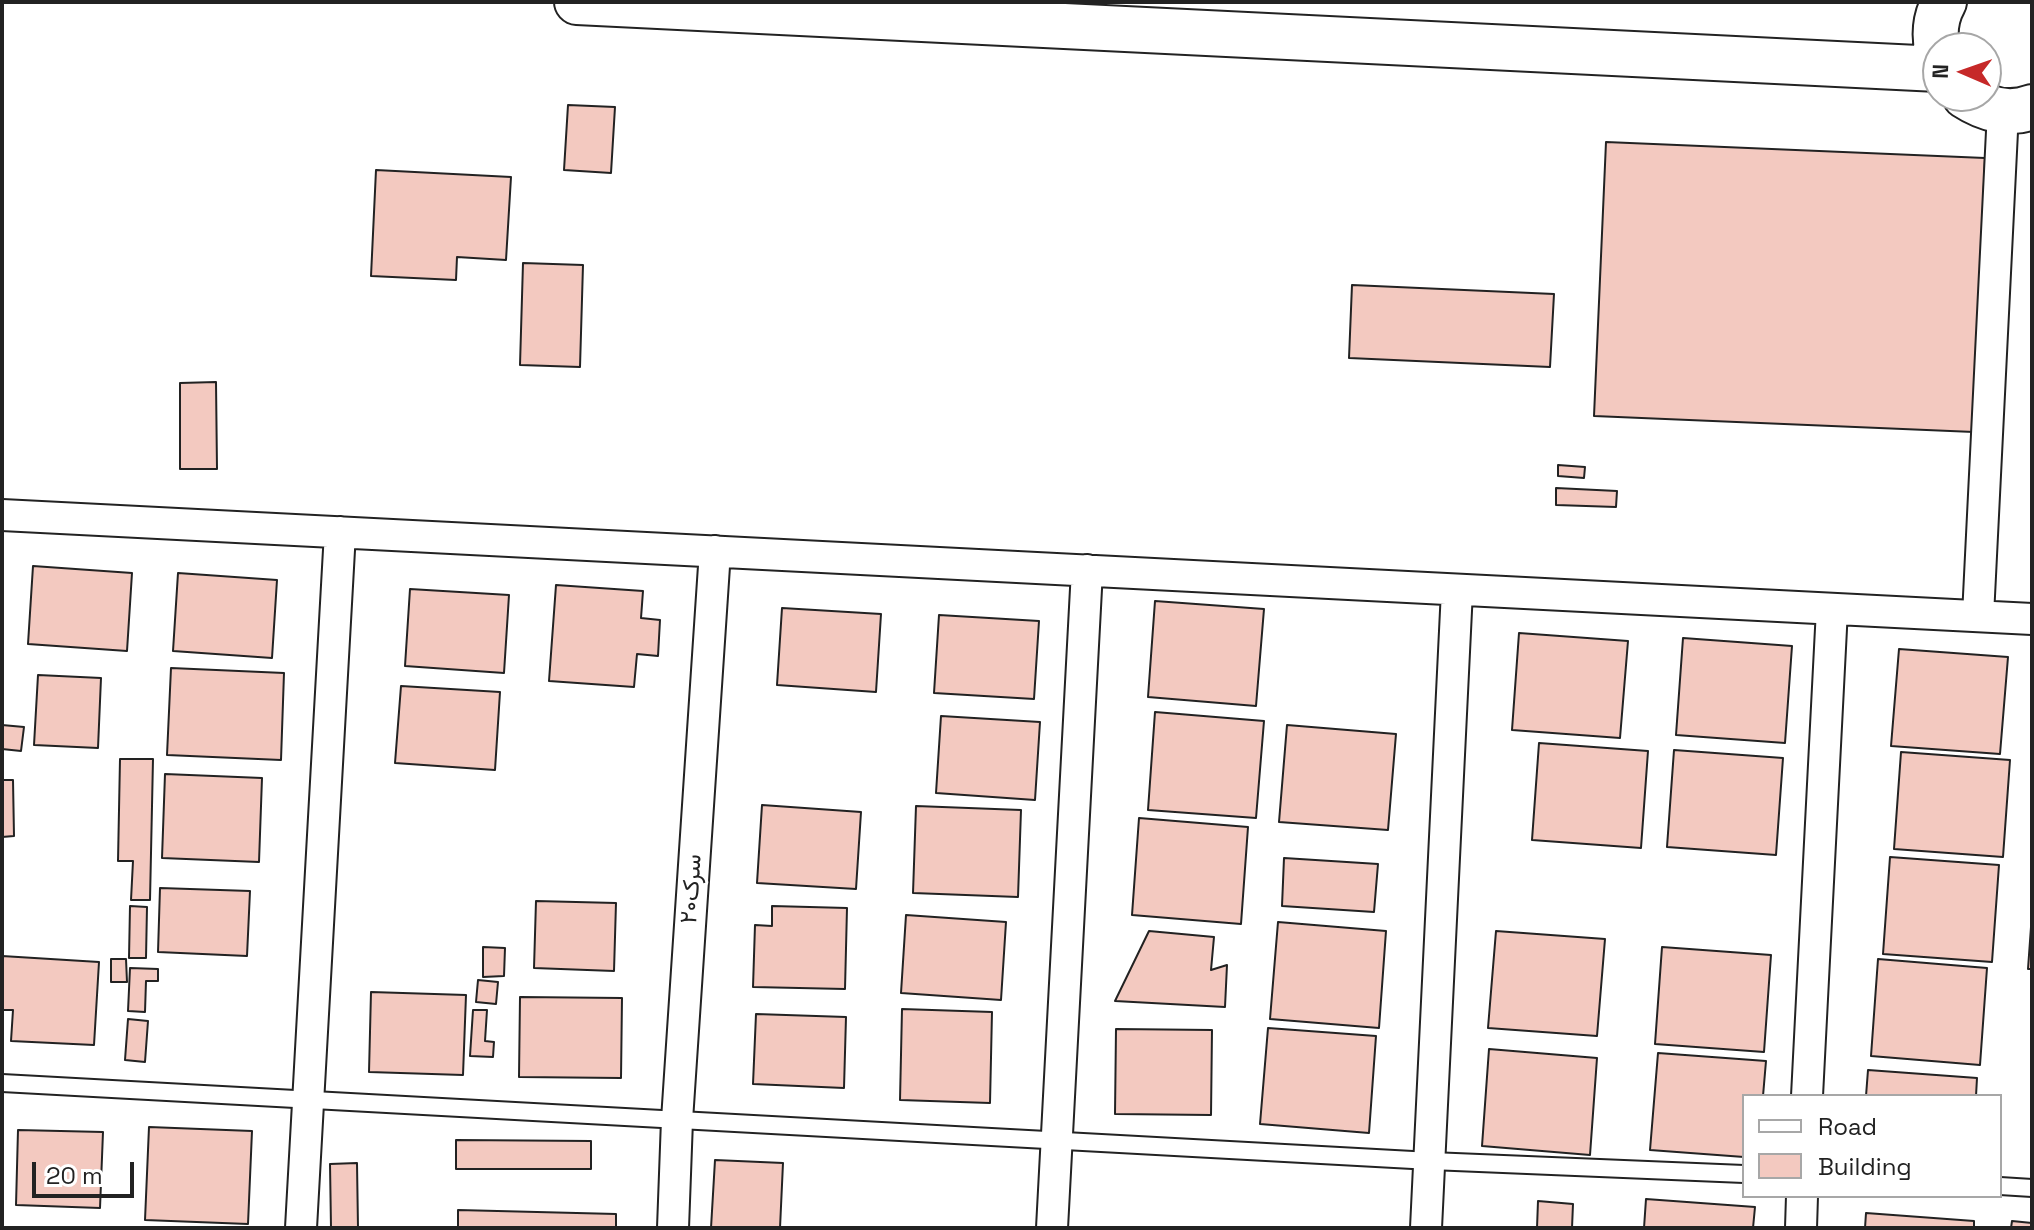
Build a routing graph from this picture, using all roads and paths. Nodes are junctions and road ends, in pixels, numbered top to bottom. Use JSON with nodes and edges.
{"nodes":[{"id":1,"x":577,"y":2,"type":"edge"},
{"id":2,"x":1944,"y":2,"type":"edge"},
{"id":3,"x":1936,"y":32,"type":"edge"},
{"id":4,"x":1922,"y":68,"type":"edge"},
{"id":5,"x":2000,"y":112,"type":"edge"},
{"id":6,"x":2,"y":515,"type":"edge"},
{"id":7,"x":340,"y":532,"type":"junction"},
{"id":8,"x":715,"y":551,"type":"junction"},
{"id":9,"x":1087,"y":570,"type":"junction"},
{"id":10,"x":1457,"y":590,"type":"junction"},
{"id":11,"x":1832,"y":609,"type":"junction"},
{"id":12,"x":1978,"y":616,"type":"junction"},
{"id":13,"x":2032,"y":619,"type":"edge"},
{"id":14,"x":2,"y":1083,"type":"edge"},
{"id":15,"x":1807,"y":1094,"type":"edge"},
{"id":16,"x":307,"y":1100,"type":"junction"},
{"id":17,"x":677,"y":1120,"type":"junction"},
{"id":18,"x":1057,"y":1141,"type":"junction"},
{"id":19,"x":1431,"y":1161,"type":"junction"},
{"id":20,"x":1742,"y":1174,"type":"edge"},
{"id":21,"x":2002,"y":1186,"type":"edge"},
{"id":22,"x":2032,"y":1188,"type":"edge"},
{"id":23,"x":1802,"y":1198,"type":"edge"},
{"id":24,"x":301,"y":1228,"type":"edge"},
{"id":25,"x":673,"y":1228,"type":"edge"},
{"id":26,"x":1052,"y":1228,"type":"edge"},
{"id":27,"x":1426,"y":1228,"type":"edge"},
{"id":28,"x":1801,"y":1228,"type":"edge"}],
"edges":[{"from":1,"to":4,"type":"street"},
{"from":2,"to":3,"type":"street"},
{"from":5,"to":12,"type":"street"},
{"from":6,"to":7,"type":"street"},
{"from":7,"to":8,"type":"street"},
{"from":7,"to":16,"type":"street"},
{"from":8,"to":9,"type":"street"},
{"from":8,"to":17,"type":"street","name":"سرک۲۰"},
{"from":9,"to":10,"type":"street"},
{"from":9,"to":18,"type":"street"},
{"from":10,"to":11,"type":"street"},
{"from":10,"to":19,"type":"street"},
{"from":11,"to":12,"type":"street"},
{"from":11,"to":15,"type":"street"},
{"from":12,"to":13,"type":"street"},
{"from":14,"to":16,"type":"lane"},
{"from":16,"to":17,"type":"lane"},
{"from":16,"to":24,"type":"street"},
{"from":17,"to":18,"type":"lane"},
{"from":17,"to":25,"type":"street","name":"سرک۲۰"},
{"from":18,"to":19,"type":"lane"},
{"from":18,"to":26,"type":"street"},
{"from":19,"to":20,"type":"lane"},
{"from":19,"to":27,"type":"street"},
{"from":21,"to":22,"type":"lane"},
{"from":23,"to":28,"type":"street"}]}
